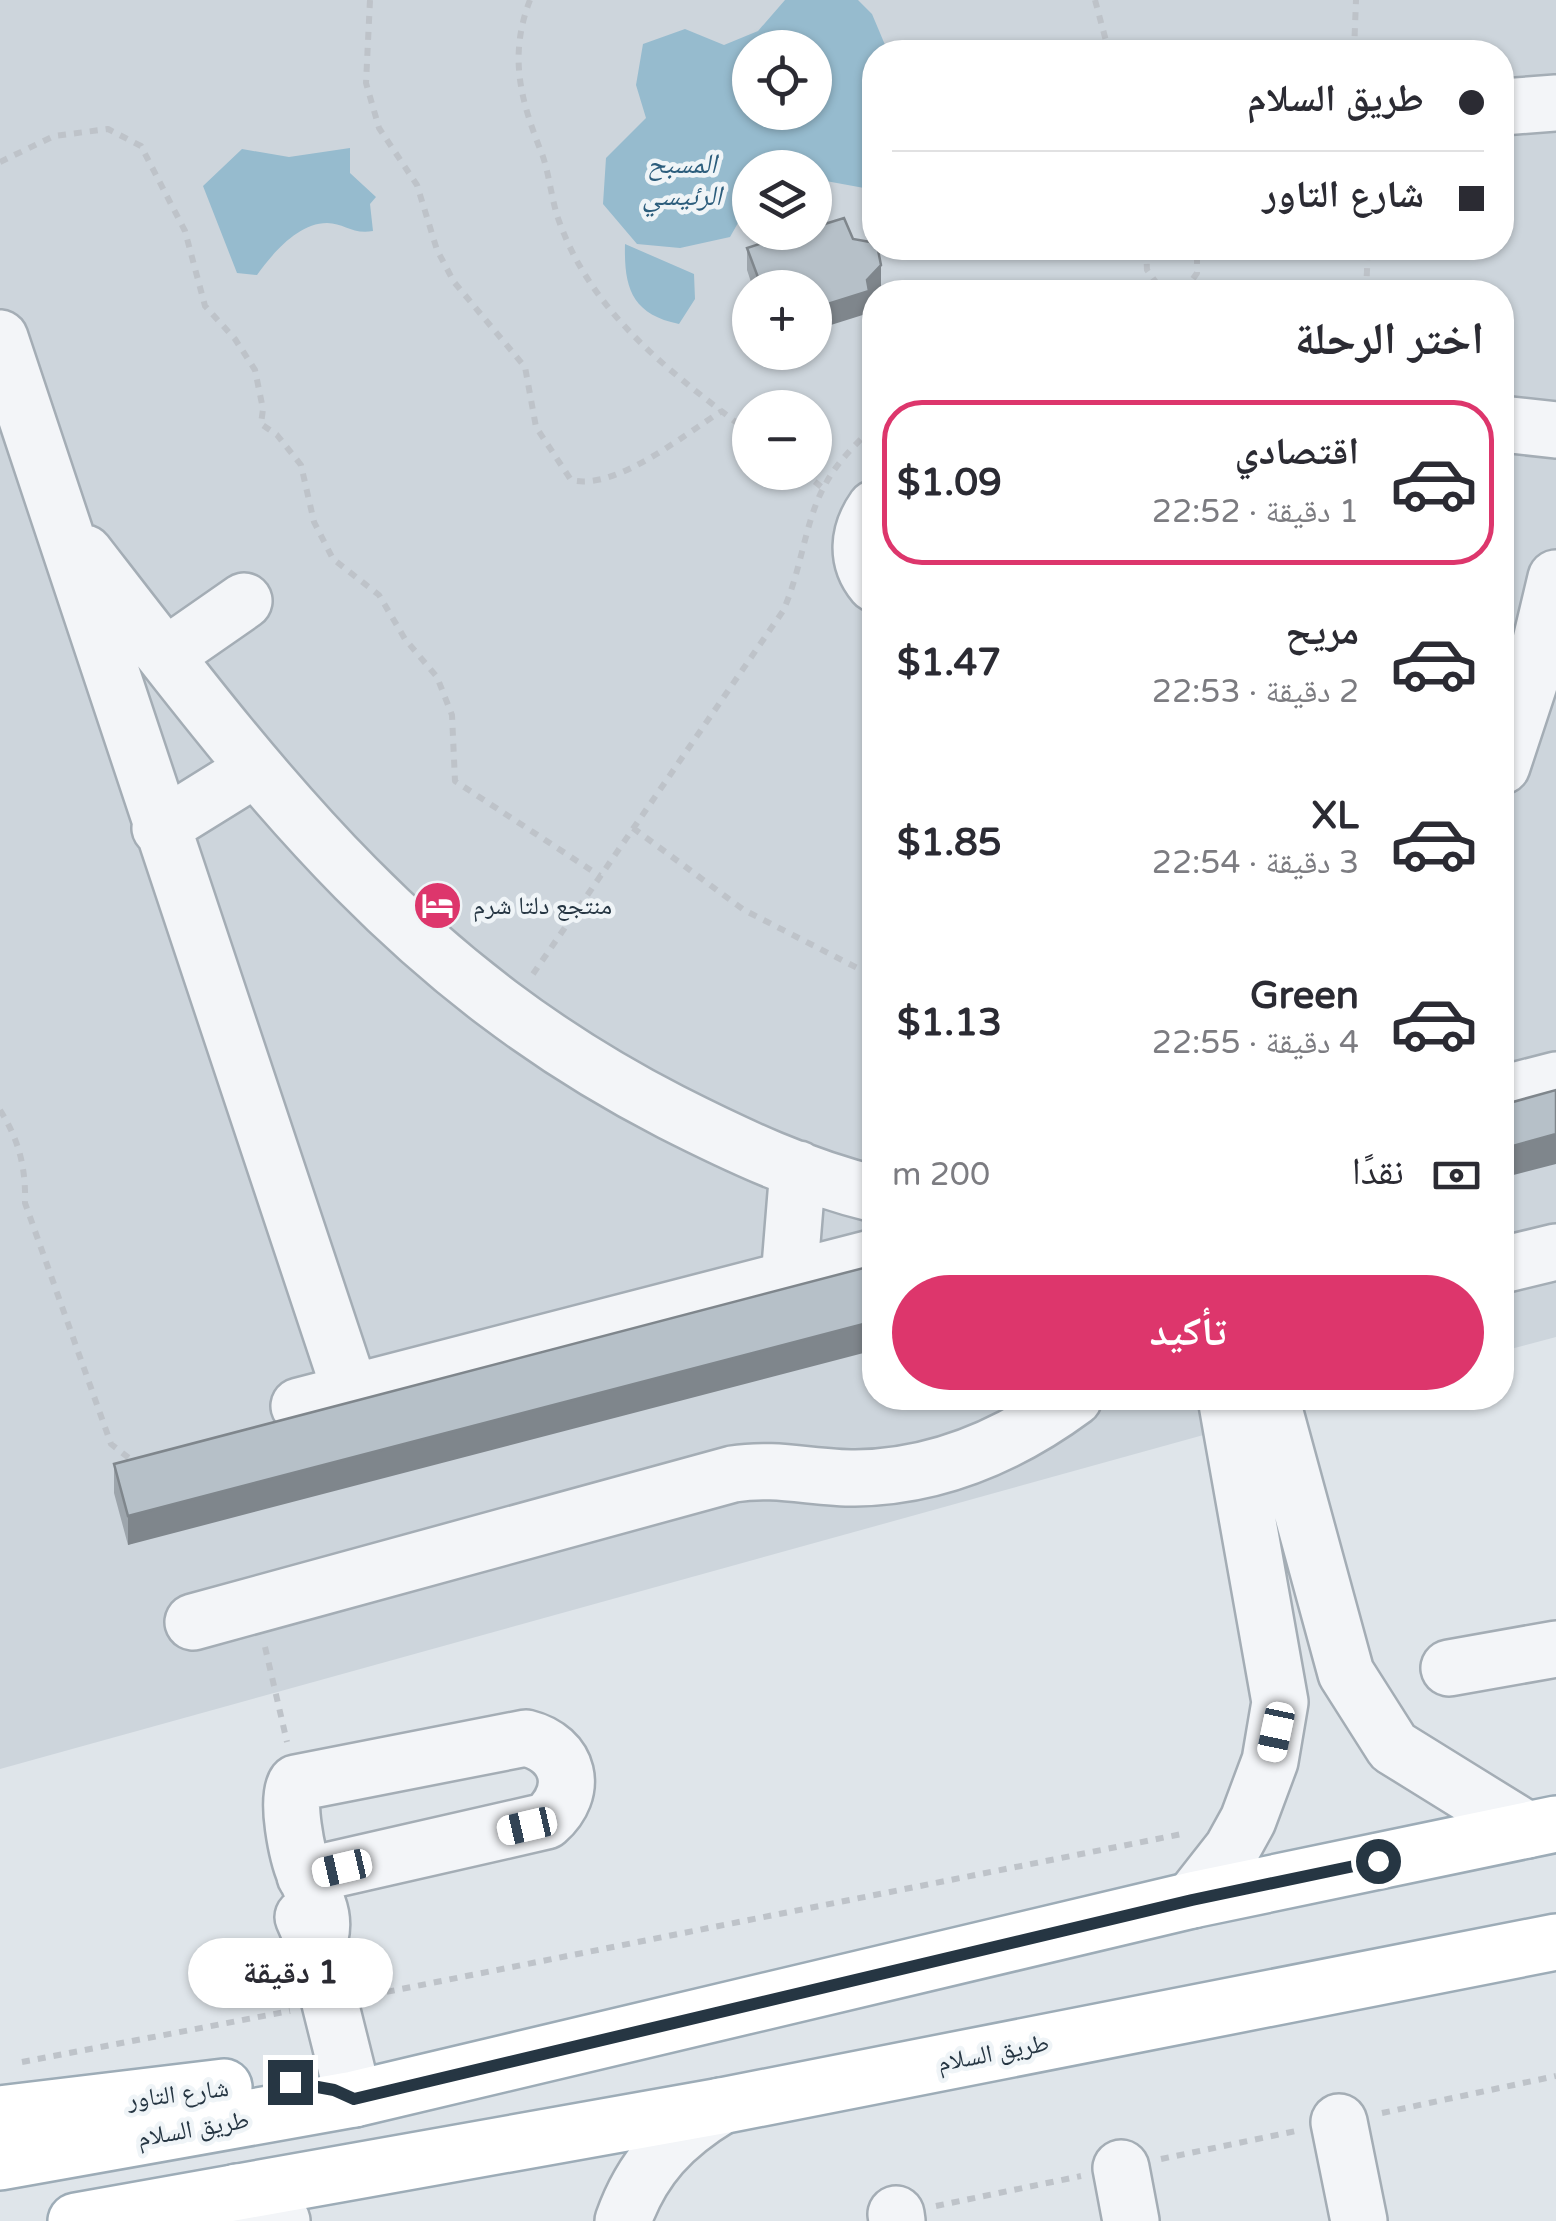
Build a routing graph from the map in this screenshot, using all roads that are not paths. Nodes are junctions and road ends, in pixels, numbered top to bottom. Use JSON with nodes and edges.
{"nodes":[{"id":1,"x":1556,"y":103,"type":"edge"},
{"id":2,"x":1514,"y":105,"type":"edge"},
{"id":3,"x":0,"y":338,"type":"edge"},
{"id":4,"x":1514,"y":425,"type":"edge"},
{"id":5,"x":1556,"y":430,"type":"edge"},
{"id":6,"x":62,"y":523,"type":"junction"},
{"id":7,"x":1556,"y":578,"type":"edge"},
{"id":8,"x":244,"y":601,"type":"dead end"},
{"id":9,"x":164,"y":656,"type":"junction"},
{"id":10,"x":1514,"y":730,"type":"edge"},
{"id":11,"x":255,"y":769,"type":"junction"},
{"id":12,"x":160,"y":828,"type":"junction"},
{"id":13,"x":1556,"y":1080,"type":"edge"},
{"id":14,"x":1514,"y":1091,"type":"edge"},
{"id":15,"x":798,"y":1169,"type":"junction"},
{"id":16,"x":862,"y":1190,"type":"edge"},
{"id":17,"x":1556,"y":1252,"type":"edge"},
{"id":18,"x":862,"y":1259,"type":"edge"},
{"id":19,"x":1514,"y":1262,"type":"edge"},
{"id":20,"x":789,"y":1279,"type":"junction"},
{"id":21,"x":351,"y":1393,"type":"junction"},
{"id":22,"x":298,"y":1406,"type":"dead end"},
{"id":23,"x":1055,"y":1410,"type":"edge"},
{"id":24,"x":1228,"y":1410,"type":"edge"},
{"id":25,"x":1274,"y":1410,"type":"edge"},
{"id":26,"x":193,"y":1622,"type":"dead end"},
{"id":27,"x":1556,"y":1648,"type":"edge"},
{"id":28,"x":1449,"y":1668,"type":"dead end"},
{"id":29,"x":1346,"y":1673,"type":"junction"},
{"id":30,"x":1278,"y":1687,"type":"junction"},
{"id":31,"x":1541,"y":1827,"type":"edge"},
{"id":32,"x":305,"y":1876,"type":"junction"},
{"id":33,"x":1192,"y":1900,"type":"junction"},
{"id":34,"x":1556,"y":1942,"type":"edge"},
{"id":35,"x":354,"y":2099,"type":"junction"},
{"id":36,"x":722,"y":2106,"type":"junction"},
{"id":37,"x":0,"y":2114,"type":"edge"},
{"id":38,"x":1339,"y":2122,"type":"road end"},
{"id":39,"x":0,"y":2162,"type":"edge"},
{"id":40,"x":1120,"y":2168,"type":"road end"},
{"id":41,"x":237,"y":2192,"type":"junction"},
{"id":42,"x":76,"y":2221,"type":"edge"},
{"id":43,"x":282,"y":2221,"type":"edge"},
{"id":44,"x":623,"y":2221,"type":"edge"},
{"id":45,"x":1131,"y":2221,"type":"edge"},
{"id":46,"x":1359,"y":2221,"type":"edge"}],
"edges":[{"from":1,"to":2,"type":"street"},
{"from":3,"to":6,"type":"street"},
{"from":4,"to":5,"type":"street"},
{"from":6,"to":9,"type":"street"},
{"from":6,"to":12,"type":"street"},
{"from":7,"to":10,"type":"street"},
{"from":8,"to":9,"type":"street"},
{"from":9,"to":11,"type":"street"},
{"from":11,"to":12,"type":"street"},
{"from":11,"to":15,"type":"street"},
{"from":12,"to":21,"type":"street"},
{"from":13,"to":14,"type":"street"},
{"from":15,"to":16,"type":"street"},
{"from":15,"to":20,"type":"street"},
{"from":17,"to":19,"type":"street"},
{"from":18,"to":20,"type":"street"},
{"from":20,"to":21,"type":"street"},
{"from":21,"to":22,"type":"street"},
{"from":23,"to":26,"type":"street"},
{"from":24,"to":30,"type":"street"},
{"from":25,"to":29,"type":"street"},
{"from":27,"to":28,"type":"street"},
{"from":29,"to":30,"type":"street"},
{"from":29,"to":31,"type":"street"},
{"from":30,"to":33,"type":"street"},
{"from":31,"to":33,"type":"main road","name":"طريق السلام"},
{"from":32,"to":32,"type":"street"},
{"from":32,"to":35,"type":"street"},
{"from":33,"to":35,"type":"main road","name":"طريق السلام"},
{"from":34,"to":36,"type":"main road","name":"طريق السلام"},
{"from":35,"to":37,"type":"main road","name":"شارع التاور"},
{"from":35,"to":39,"type":"main road","name":"طريق السلام"},
{"from":36,"to":41,"type":"main road","name":"طريق السلام"},
{"from":36,"to":44,"type":"street"},
{"from":38,"to":46,"type":"street"},
{"from":40,"to":45,"type":"street"},
{"from":41,"to":42,"type":"main road","name":"طريق السلام"},
{"from":41,"to":43,"type":"street"}]}
